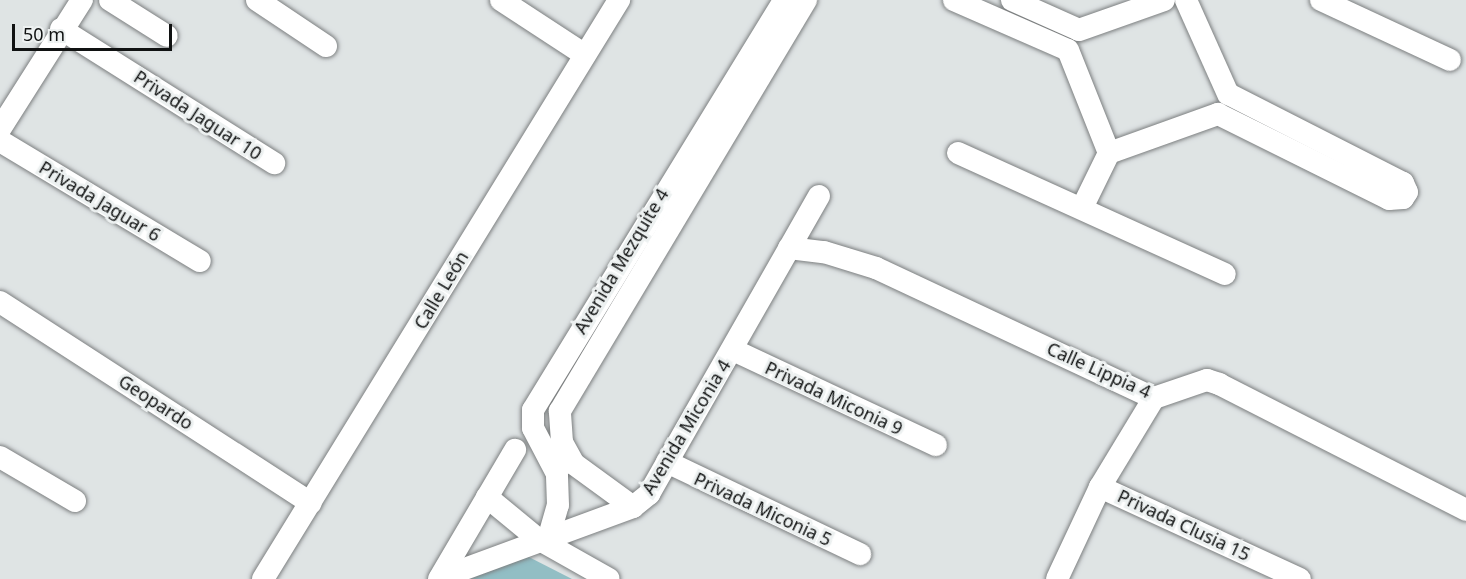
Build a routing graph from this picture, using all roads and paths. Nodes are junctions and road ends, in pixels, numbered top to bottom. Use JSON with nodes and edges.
{"nodes":[{"id":1,"x":81,"y":0,"type":"edge"},
{"id":2,"x":110,"y":0,"type":"edge"},
{"id":3,"x":256,"y":0,"type":"edge"},
{"id":4,"x":501,"y":0,"type":"edge"},
{"id":5,"x":619,"y":0,"type":"edge"},
{"id":6,"x":784,"y":0,"type":"edge"},
{"id":7,"x":806,"y":0,"type":"edge"},
{"id":8,"x":954,"y":0,"type":"edge"},
{"id":9,"x":1012,"y":0,"type":"edge"},
{"id":10,"x":1164,"y":0,"type":"edge"},
{"id":11,"x":1186,"y":0,"type":"edge"},
{"id":12,"x":1321,"y":0,"type":"edge"},
{"id":13,"x":61,"y":29,"type":"junction"},
{"id":14,"x":167,"y":36,"type":"dead end"},
{"id":15,"x":1074,"y":40,"type":"junction"},
{"id":16,"x":326,"y":46,"type":"dead end"},
{"id":17,"x":585,"y":55,"type":"junction"},
{"id":18,"x":1450,"y":60,"type":"dead end"},
{"id":19,"x":1223,"y":104,"type":"junction"},
{"id":20,"x":719,"y":119,"type":"junction"},
{"id":21,"x":0,"y":129,"type":"edge"},
{"id":22,"x":0,"y":141,"type":"edge"},
{"id":23,"x":958,"y":153,"type":"dead end"},
{"id":24,"x":1109,"y":153,"type":"junction"},
{"id":25,"x":274,"y":163,"type":"dead end"},
{"id":26,"x":1398,"y":192,"type":"dead end"},
{"id":27,"x":819,"y":196,"type":"dead end"},
{"id":28,"x":1082,"y":208,"type":"junction"},
{"id":29,"x":789,"y":248,"type":"junction"},
{"id":30,"x":200,"y":261,"type":"dead end"},
{"id":31,"x":1225,"y":274,"type":"dead end"},
{"id":32,"x":0,"y":302,"type":"edge"},
{"id":33,"x":594,"y":306,"type":"junction"},
{"id":34,"x":613,"y":317,"type":"junction"},
{"id":35,"x":733,"y":350,"type":"junction"},
{"id":36,"x":1154,"y":398,"type":"junction"},
{"id":37,"x":554,"y":445,"type":"junction"},
{"id":38,"x":936,"y":445,"type":"dead end"},
{"id":39,"x":515,"y":450,"type":"dead end"},
{"id":40,"x":0,"y":458,"type":"edge"},
{"id":41,"x":667,"y":462,"type":"junction"},
{"id":42,"x":1101,"y":487,"type":"junction"},
{"id":43,"x":487,"y":497,"type":"junction"},
{"id":44,"x":75,"y":501,"type":"dead end"},
{"id":45,"x":311,"y":503,"type":"junction"},
{"id":46,"x":633,"y":507,"type":"junction"},
{"id":47,"x":1466,"y":510,"type":"edge"},
{"id":48,"x":543,"y":538,"type":"junction"},
{"id":49,"x":860,"y":554,"type":"dead end"},
{"id":50,"x":439,"y":578,"type":"edge"},
{"id":51,"x":263,"y":579,"type":"edge"},
{"id":52,"x":609,"y":579,"type":"edge"},
{"id":53,"x":1057,"y":579,"type":"edge"},
{"id":54,"x":1300,"y":579,"type":"edge"}],
"edges":[{"from":1,"to":13,"type":"street"},
{"from":2,"to":14,"type":"street"},
{"from":3,"to":16,"type":"street"},
{"from":4,"to":17,"type":"street"},
{"from":5,"to":17,"type":"street","name":"Calle León"},
{"from":6,"to":20,"type":"street","name":"Avenida Mezquite 4"},
{"from":7,"to":20,"type":"street","name":"Avenida Mezquite 4"},
{"from":8,"to":15,"type":"street"},
{"from":9,"to":15,"type":"street"},
{"from":10,"to":15,"type":"street"},
{"from":11,"to":19,"type":"street"},
{"from":12,"to":18,"type":"street"},
{"from":13,"to":21,"type":"street"},
{"from":13,"to":25,"type":"street","name":"Privada Jaguar 10"},
{"from":15,"to":24,"type":"street"},
{"from":17,"to":45,"type":"street","name":"Calle León"},
{"from":19,"to":24,"type":"street"},
{"from":19,"to":26,"type":"street"},
{"from":20,"to":33,"type":"street","name":"Avenida Mezquite 4"},
{"from":20,"to":34,"type":"street","name":"Avenida Mezquite 4"},
{"from":22,"to":30,"type":"street","name":"Privada Jaguar 6"},
{"from":23,"to":28,"type":"street"},
{"from":24,"to":28,"type":"street"},
{"from":27,"to":29,"type":"street","name":"Avenida Miconia 4"},
{"from":28,"to":31,"type":"street"},
{"from":29,"to":35,"type":"street","name":"Avenida Miconia 4"},
{"from":29,"to":36,"type":"street","name":"Calle Lippia 4"},
{"from":32,"to":45,"type":"street","name":"Geopardo"},
{"from":33,"to":34,"type":"street"},
{"from":33,"to":37,"type":"street","name":"Avenida Mezquite 4"},
{"from":34,"to":37,"type":"street","name":"Avenida Mezquite 4"},
{"from":35,"to":38,"type":"street","name":"Privada Miconia 9"},
{"from":35,"to":41,"type":"street","name":"Avenida Miconia 4"},
{"from":36,"to":42,"type":"street"},
{"from":36,"to":47,"type":"street","name":"Calle Lippia 4"},
{"from":37,"to":46,"type":"street","name":"Avenida Mezquite 4"},
{"from":37,"to":48,"type":"street","name":"Avenida Mezquite 4"},
{"from":39,"to":43,"type":"street"},
{"from":40,"to":44,"type":"street"},
{"from":41,"to":46,"type":"street","name":"Avenida Miconia 4"},
{"from":41,"to":49,"type":"street","name":"Privada Miconia 5"},
{"from":42,"to":53,"type":"street"},
{"from":42,"to":54,"type":"street","name":"Privada Clusia 15"},
{"from":43,"to":48,"type":"street"},
{"from":43,"to":50,"type":"street"},
{"from":45,"to":51,"type":"street","name":"Calle León"},
{"from":46,"to":48,"type":"street","name":"Avenida Miconia 4"},
{"from":48,"to":50,"type":"street","name":"Avenida Miconia 4"},
{"from":48,"to":52,"type":"street"}]}
